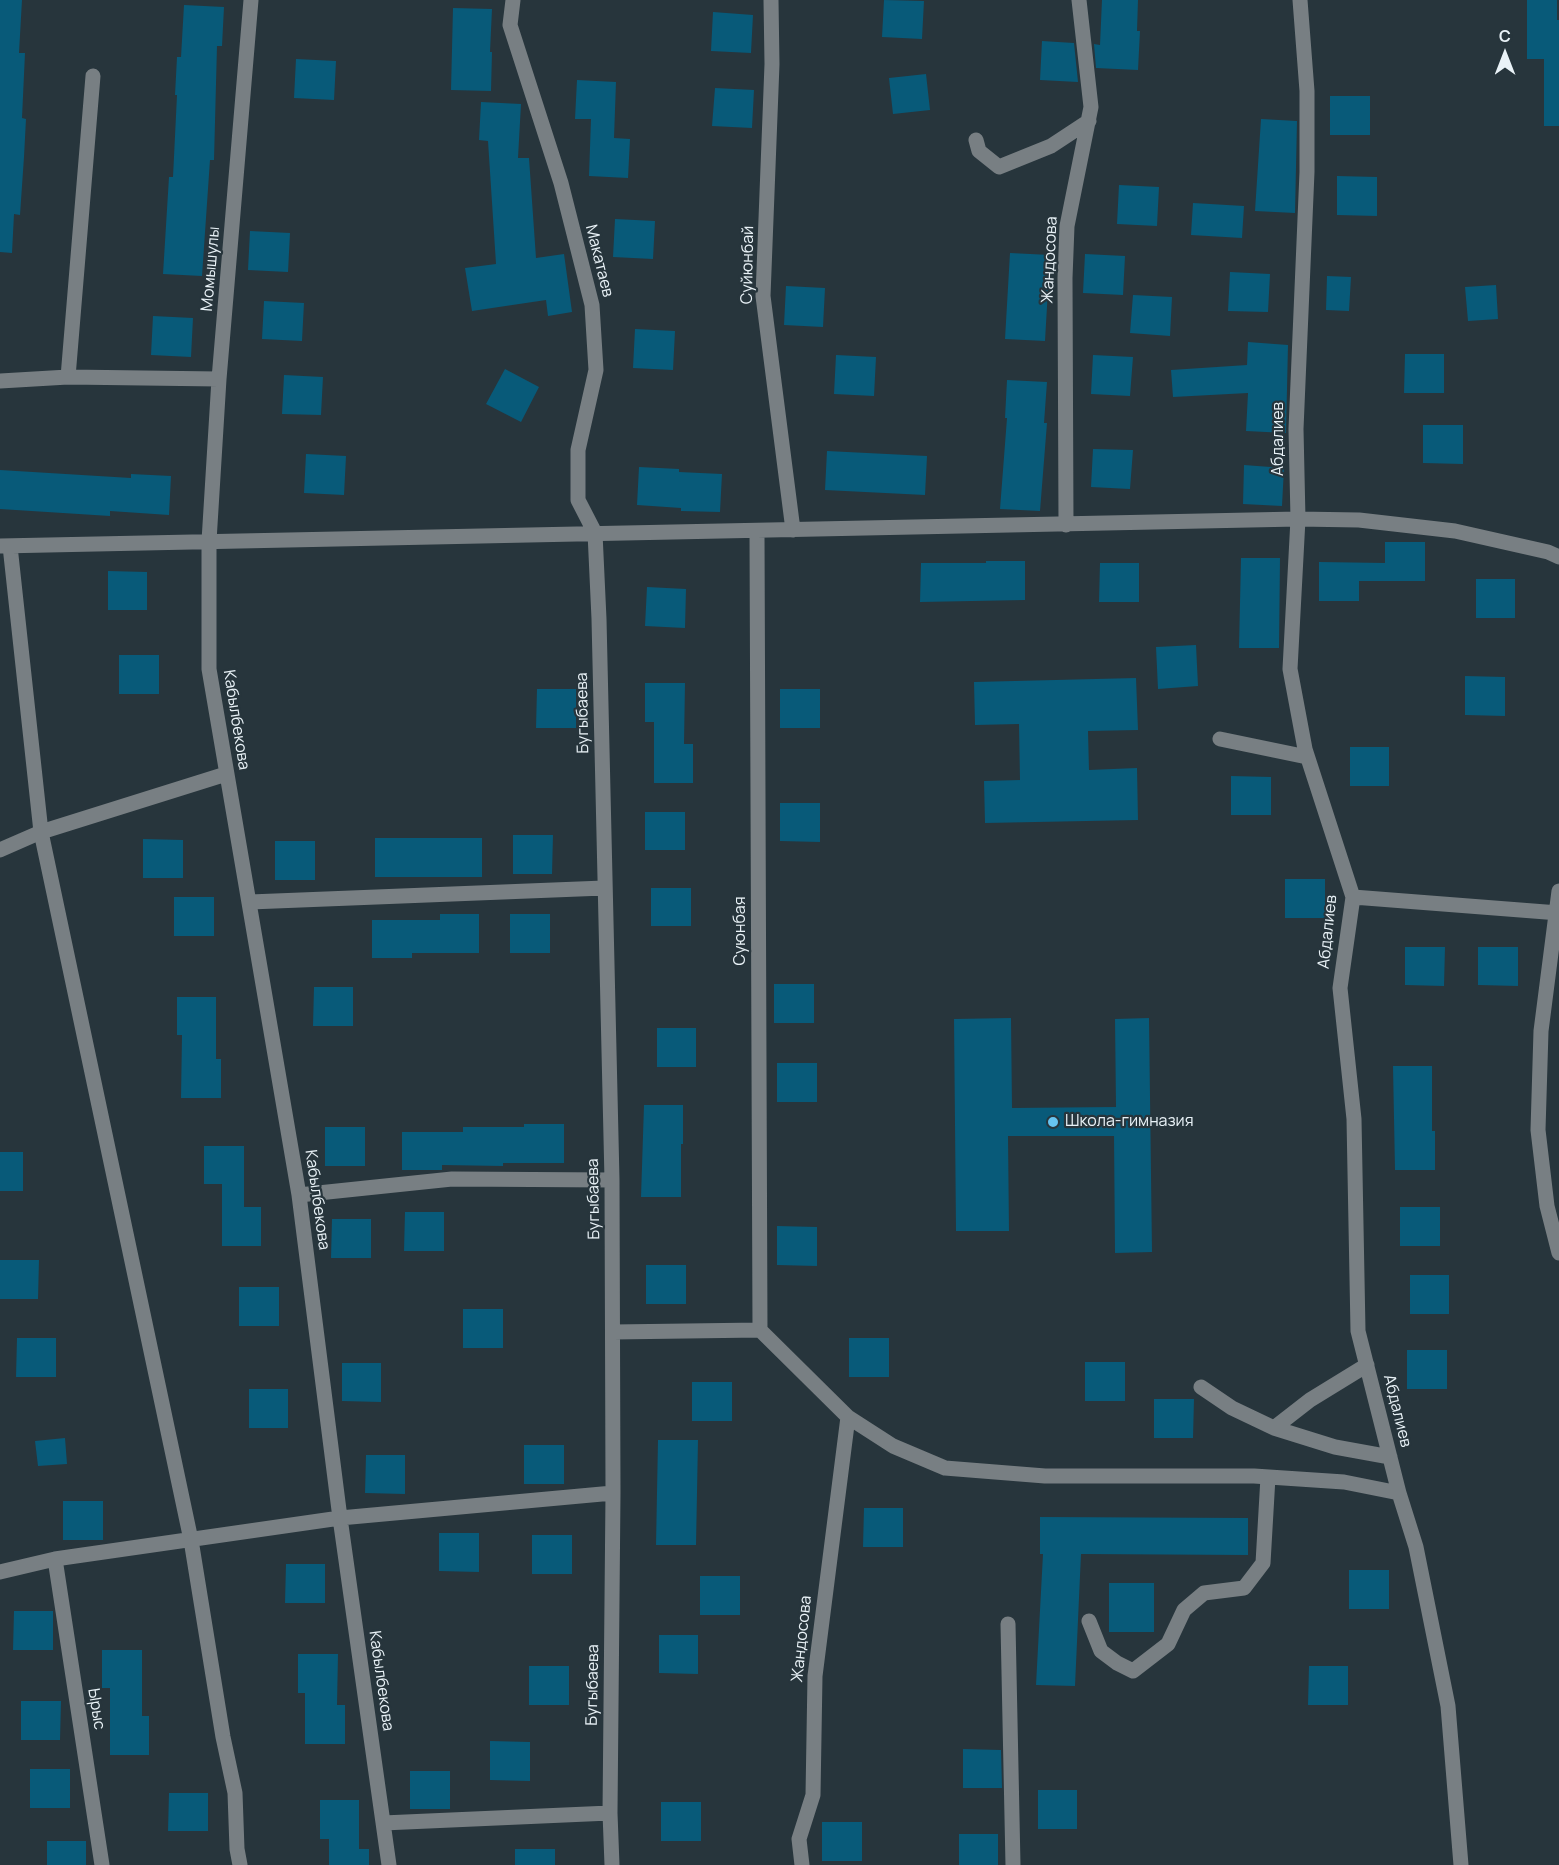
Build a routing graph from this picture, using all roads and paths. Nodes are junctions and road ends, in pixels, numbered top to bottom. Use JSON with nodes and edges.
{"nodes":[{"id":1,"x":251,"y":0,"type":"edge"},
{"id":2,"x":513,"y":0,"type":"edge"},
{"id":3,"x":771,"y":0,"type":"edge"},
{"id":4,"x":1079,"y":0,"type":"edge"},
{"id":5,"x":1300,"y":0,"type":"edge"},
{"id":6,"x":93,"y":76,"type":"dead end"},
{"id":7,"x":1089,"y":121,"type":"junction"},
{"id":8,"x":976,"y":140,"type":"dead end"},
{"id":9,"x":68,"y":377,"type":"junction"},
{"id":10,"x":219,"y":379,"type":"junction"},
{"id":11,"x":0,"y":381,"type":"edge"},
{"id":12,"x":1298,"y":519,"type":"junction"},
{"id":13,"x":1066,"y":525,"type":"junction"},
{"id":14,"x":793,"y":530,"type":"junction"},
{"id":15,"x":758,"y":532,"type":"junction"},
{"id":16,"x":595,"y":533,"type":"junction"},
{"id":17,"x":208,"y":541,"type":"junction"},
{"id":18,"x":5,"y":546,"type":"edge"},
{"id":19,"x":1559,"y":557,"type":"edge"},
{"id":20,"x":1220,"y":739,"type":"dead end"},
{"id":21,"x":1307,"y":757,"type":"junction"},
{"id":22,"x":226,"y":774,"type":"junction"},
{"id":23,"x":41,"y":832,"type":"junction"},
{"id":24,"x":0,"y":850,"type":"edge"},
{"id":25,"x":604,"y":888,"type":"junction"},
{"id":26,"x":1559,"y":891,"type":"edge"},
{"id":27,"x":1353,"y":897,"type":"junction"},
{"id":28,"x":250,"y":902,"type":"junction"},
{"id":29,"x":1557,"y":913,"type":"edge"},
{"id":30,"x":612,"y":1180,"type":"junction"},
{"id":31,"x":299,"y":1195,"type":"junction"},
{"id":32,"x":1559,"y":1253,"type":"edge"},
{"id":33,"x":760,"y":1330,"type":"junction"},
{"id":34,"x":613,"y":1332,"type":"junction"},
{"id":35,"x":1366,"y":1365,"type":"junction"},
{"id":36,"x":1201,"y":1387,"type":"dead end"},
{"id":37,"x":848,"y":1417,"type":"junction"},
{"id":38,"x":1274,"y":1428,"type":"junction"},
{"id":39,"x":1390,"y":1457,"type":"junction"},
{"id":40,"x":1268,"y":1477,"type":"junction"},
{"id":41,"x":613,"y":1493,"type":"junction"},
{"id":42,"x":1399,"y":1493,"type":"junction"},
{"id":43,"x":340,"y":1518,"type":"junction"},
{"id":44,"x":191,"y":1540,"type":"junction"},
{"id":45,"x":55,"y":1559,"type":"junction"},
{"id":46,"x":1,"y":1566,"type":"edge"},
{"id":47,"x":1089,"y":1621,"type":"dead end"},
{"id":48,"x":1008,"y":1624,"type":"dead end"},
{"id":49,"x":610,"y":1813,"type":"junction"},
{"id":50,"x":383,"y":1824,"type":"junction"},
{"id":51,"x":102,"y":1865,"type":"edge"},
{"id":52,"x":240,"y":1865,"type":"edge"},
{"id":53,"x":388,"y":1865,"type":"edge"},
{"id":54,"x":612,"y":1865,"type":"edge"},
{"id":55,"x":802,"y":1865,"type":"edge"},
{"id":56,"x":1013,"y":1865,"type":"edge"},
{"id":57,"x":1461,"y":1865,"type":"edge"}],
"edges":[{"from":1,"to":10,"type":"street","name":"Момышулы"},
{"from":2,"to":16,"type":"street","name":"Макатаев"},
{"from":3,"to":14,"type":"street","name":"Суйюнбай"},
{"from":4,"to":7,"type":"street","name":"Жандосова"},
{"from":5,"to":12,"type":"street","name":"Абдалиев"},
{"from":6,"to":9,"type":"street"},
{"from":7,"to":8,"type":"street"},
{"from":7,"to":13,"type":"street","name":"Жандосова"},
{"from":9,"to":10,"type":"street"},
{"from":9,"to":11,"type":"street"},
{"from":10,"to":17,"type":"street","name":"Момышулы"},
{"from":12,"to":13,"type":"street"},
{"from":12,"to":19,"type":"street"},
{"from":12,"to":21,"type":"street","name":"Абдалиев"},
{"from":13,"to":14,"type":"street"},
{"from":14,"to":15,"type":"street"},
{"from":15,"to":16,"type":"street"},
{"from":15,"to":33,"type":"street","name":"Суюнбая"},
{"from":16,"to":17,"type":"street"},
{"from":16,"to":25,"type":"street","name":"Бугыбаева"},
{"from":17,"to":18,"type":"street"},
{"from":17,"to":22,"type":"street","name":"Кабылбекова"},
{"from":18,"to":23,"type":"street"},
{"from":20,"to":21,"type":"street"},
{"from":21,"to":27,"type":"street","name":"Абдалиев"},
{"from":22,"to":23,"type":"street"},
{"from":22,"to":28,"type":"street","name":"Кабылбекова"},
{"from":23,"to":24,"type":"street"},
{"from":23,"to":44,"type":"street"},
{"from":25,"to":28,"type":"street"},
{"from":25,"to":30,"type":"street","name":"Бугыбаева"},
{"from":26,"to":29,"type":"street"},
{"from":27,"to":29,"type":"street"},
{"from":27,"to":35,"type":"street","name":"Абдалиев"},
{"from":28,"to":31,"type":"street","name":"Кабылбекова"},
{"from":29,"to":32,"type":"street"},
{"from":30,"to":31,"type":"street"},
{"from":30,"to":34,"type":"street","name":"Бугыбаева"},
{"from":31,"to":43,"type":"street","name":"Кабылбекова"},
{"from":33,"to":34,"type":"street"},
{"from":33,"to":37,"type":"street"},
{"from":34,"to":41,"type":"street","name":"Бугыбаева"},
{"from":35,"to":38,"type":"street"},
{"from":35,"to":39,"type":"street","name":"Абдалиев"},
{"from":36,"to":38,"type":"street"},
{"from":37,"to":40,"type":"street"},
{"from":37,"to":55,"type":"street","name":"Жандосова"},
{"from":38,"to":39,"type":"street"},
{"from":39,"to":42,"type":"street","name":"Абдалиев"},
{"from":40,"to":42,"type":"street"},
{"from":40,"to":47,"type":"street"},
{"from":41,"to":43,"type":"street"},
{"from":41,"to":49,"type":"street","name":"Бугыбаева"},
{"from":42,"to":57,"type":"street","name":"Абдалиев"},
{"from":43,"to":44,"type":"street"},
{"from":43,"to":50,"type":"street","name":"Кабылбекова"},
{"from":44,"to":45,"type":"street"},
{"from":44,"to":52,"type":"street"},
{"from":45,"to":46,"type":"street"},
{"from":45,"to":51,"type":"street","name":"Ырыс"},
{"from":48,"to":56,"type":"street"},
{"from":49,"to":50,"type":"street"},
{"from":49,"to":54,"type":"street","name":"Бугыбаева"},
{"from":50,"to":53,"type":"street","name":"Кабылбекова"}]}
